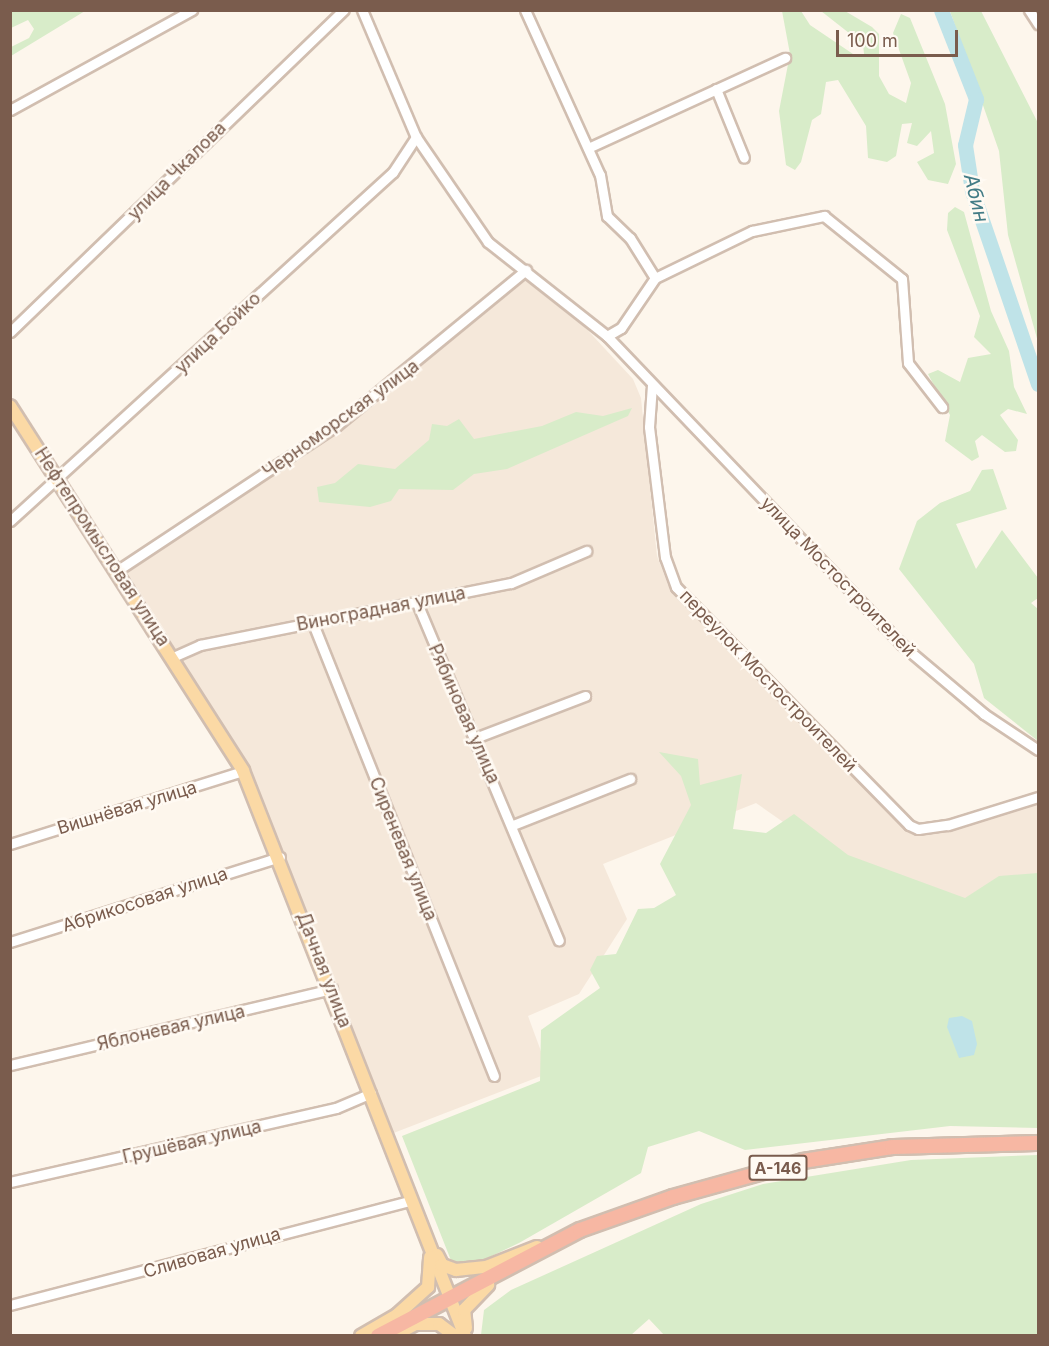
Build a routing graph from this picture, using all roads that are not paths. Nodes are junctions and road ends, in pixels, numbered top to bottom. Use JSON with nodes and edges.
{"nodes":[{"id":1,"x":192,"y":10,"type":"edge"},
{"id":2,"x":344,"y":10,"type":"edge"},
{"id":3,"x":362,"y":10,"type":"edge"},
{"id":4,"x":525,"y":10,"type":"edge"},
{"id":5,"x":1029,"y":10,"type":"edge"},
{"id":6,"x":1038,"y":24,"type":"edge"},
{"id":7,"x":785,"y":58,"type":"dead end"},
{"id":8,"x":716,"y":89,"type":"junction"},
{"id":9,"x":10,"y":110,"type":"edge"},
{"id":10,"x":416,"y":137,"type":"junction"},
{"id":11,"x":588,"y":147,"type":"junction"},
{"id":12,"x":744,"y":158,"type":"dead end"},
{"id":13,"x":526,"y":270,"type":"junction"},
{"id":14,"x":655,"y":278,"type":"junction"},
{"id":15,"x":10,"y":332,"type":"edge"},
{"id":16,"x":607,"y":336,"type":"junction"},
{"id":17,"x":652,"y":385,"type":"junction"},
{"id":18,"x":10,"y":406,"type":"edge"},
{"id":19,"x":942,"y":407,"type":"dead end"},
{"id":20,"x":59,"y":480,"type":"junction"},
{"id":21,"x":10,"y":521,"type":"edge"},
{"id":22,"x":586,"y":551,"type":"dead end"},
{"id":23,"x":115,"y":572,"type":"junction"},
{"id":24,"x":417,"y":603,"type":"junction"},
{"id":25,"x":312,"y":621,"type":"junction"},
{"id":26,"x":173,"y":657,"type":"junction"},
{"id":27,"x":585,"y":696,"type":"dead end"},
{"id":28,"x":475,"y":738,"type":"junction"},
{"id":29,"x":1038,"y":750,"type":"edge"},
{"id":30,"x":243,"y":771,"type":"junction"},
{"id":31,"x":630,"y":779,"type":"dead end"},
{"id":32,"x":1038,"y":797,"type":"edge"},
{"id":33,"x":513,"y":825,"type":"junction"},
{"id":34,"x":10,"y":844,"type":"edge"},
{"id":35,"x":280,"y":857,"type":"junction"},
{"id":36,"x":559,"y":940,"type":"dead end"},
{"id":37,"x":10,"y":942,"type":"edge"},
{"id":38,"x":332,"y":989,"type":"junction"},
{"id":39,"x":10,"y":1065,"type":"edge"},
{"id":40,"x":494,"y":1076,"type":"dead end"},
{"id":41,"x":371,"y":1093,"type":"junction"},
{"id":42,"x":1038,"y":1143,"type":"edge"},
{"id":43,"x":10,"y":1182,"type":"edge"},
{"id":44,"x":412,"y":1200,"type":"junction"},
{"id":45,"x":580,"y":1230,"type":"junction"},
{"id":46,"x":427,"y":1238,"type":"junction"},
{"id":47,"x":448,"y":1297,"type":"junction"},
{"id":48,"x":10,"y":1305,"type":"edge"},
{"id":49,"x":361,"y":1335,"type":"edge"},
{"id":50,"x":378,"y":1335,"type":"edge"},
{"id":51,"x":393,"y":1335,"type":"edge"},
{"id":52,"x":455,"y":1335,"type":"edge"},
{"id":53,"x":467,"y":1335,"type":"edge"}],
"edges":[{"from":1,"to":9,"type":"street"},
{"from":2,"to":15,"type":"street","name":"улица Чкалова"},
{"from":3,"to":10,"type":"street","name":"улица Мостостроителей"},
{"from":4,"to":11,"type":"street"},
{"from":5,"to":6,"type":"street"},
{"from":7,"to":8,"type":"street"},
{"from":8,"to":11,"type":"street"},
{"from":8,"to":12,"type":"street"},
{"from":10,"to":13,"type":"street","name":"улица Мостостроителей"},
{"from":10,"to":20,"type":"street","name":"улица Бойко"},
{"from":11,"to":14,"type":"street"},
{"from":13,"to":16,"type":"street","name":"улица Мостостроителей"},
{"from":13,"to":23,"type":"street","name":"Черноморская улица"},
{"from":14,"to":16,"type":"street"},
{"from":14,"to":19,"type":"street"},
{"from":16,"to":17,"type":"street","name":"улица Мостостроителей"},
{"from":17,"to":29,"type":"street","name":"улица Мостостроителей"},
{"from":17,"to":32,"type":"street","name":"переулок Мостостроителей"},
{"from":18,"to":20,"type":"main road","name":"Нефтепромысловая улица"},
{"from":20,"to":21,"type":"street","name":"улица Бойко"},
{"from":20,"to":23,"type":"main road","name":"Нефтепромысловая улица"},
{"from":22,"to":24,"type":"street","name":"Виноградная улица"},
{"from":23,"to":26,"type":"main road","name":"Нефтепромысловая улица"},
{"from":24,"to":25,"type":"street","name":"Виноградная улица"},
{"from":24,"to":28,"type":"street","name":"Рябиновая улица"},
{"from":25,"to":26,"type":"street","name":"Виноградная улица"},
{"from":25,"to":40,"type":"street","name":"Сиреневая улица"},
{"from":26,"to":30,"type":"main road","name":"Дачная улица"},
{"from":27,"to":28,"type":"street"},
{"from":28,"to":33,"type":"street","name":"Рябиновая улица"},
{"from":30,"to":34,"type":"street","name":"Вишнёвая улица"},
{"from":30,"to":35,"type":"main road","name":"Дачная улица"},
{"from":31,"to":33,"type":"street"},
{"from":33,"to":36,"type":"street","name":"Рябиновая улица"},
{"from":35,"to":37,"type":"street","name":"Абрикосовая улица"},
{"from":35,"to":38,"type":"main road","name":"Дачная улица"},
{"from":38,"to":39,"type":"street","name":"Яблоневая улица"},
{"from":38,"to":41,"type":"main road","name":"Дачная улица"},
{"from":41,"to":43,"type":"street","name":"Грушёвая улица"},
{"from":41,"to":44,"type":"main road","name":"Дачная улица"},
{"from":42,"to":45,"type":"highway","number":"А-146"},
{"from":44,"to":46,"type":"main road","name":"Дачная улица"},
{"from":44,"to":48,"type":"street","name":"Сливовая улица"},
{"from":45,"to":46,"type":"main road"},
{"from":45,"to":47,"type":"highway","number":"А-146"},
{"from":45,"to":53,"type":"main road"},
{"from":46,"to":47,"type":"main road","name":"Дачная улица"},
{"from":46,"to":49,"type":"main road"},
{"from":47,"to":50,"type":"highway","number":"А-146"},
{"from":47,"to":53,"type":"main road","name":"Дачная улица"},
{"from":51,"to":52,"type":"main road"}]}
